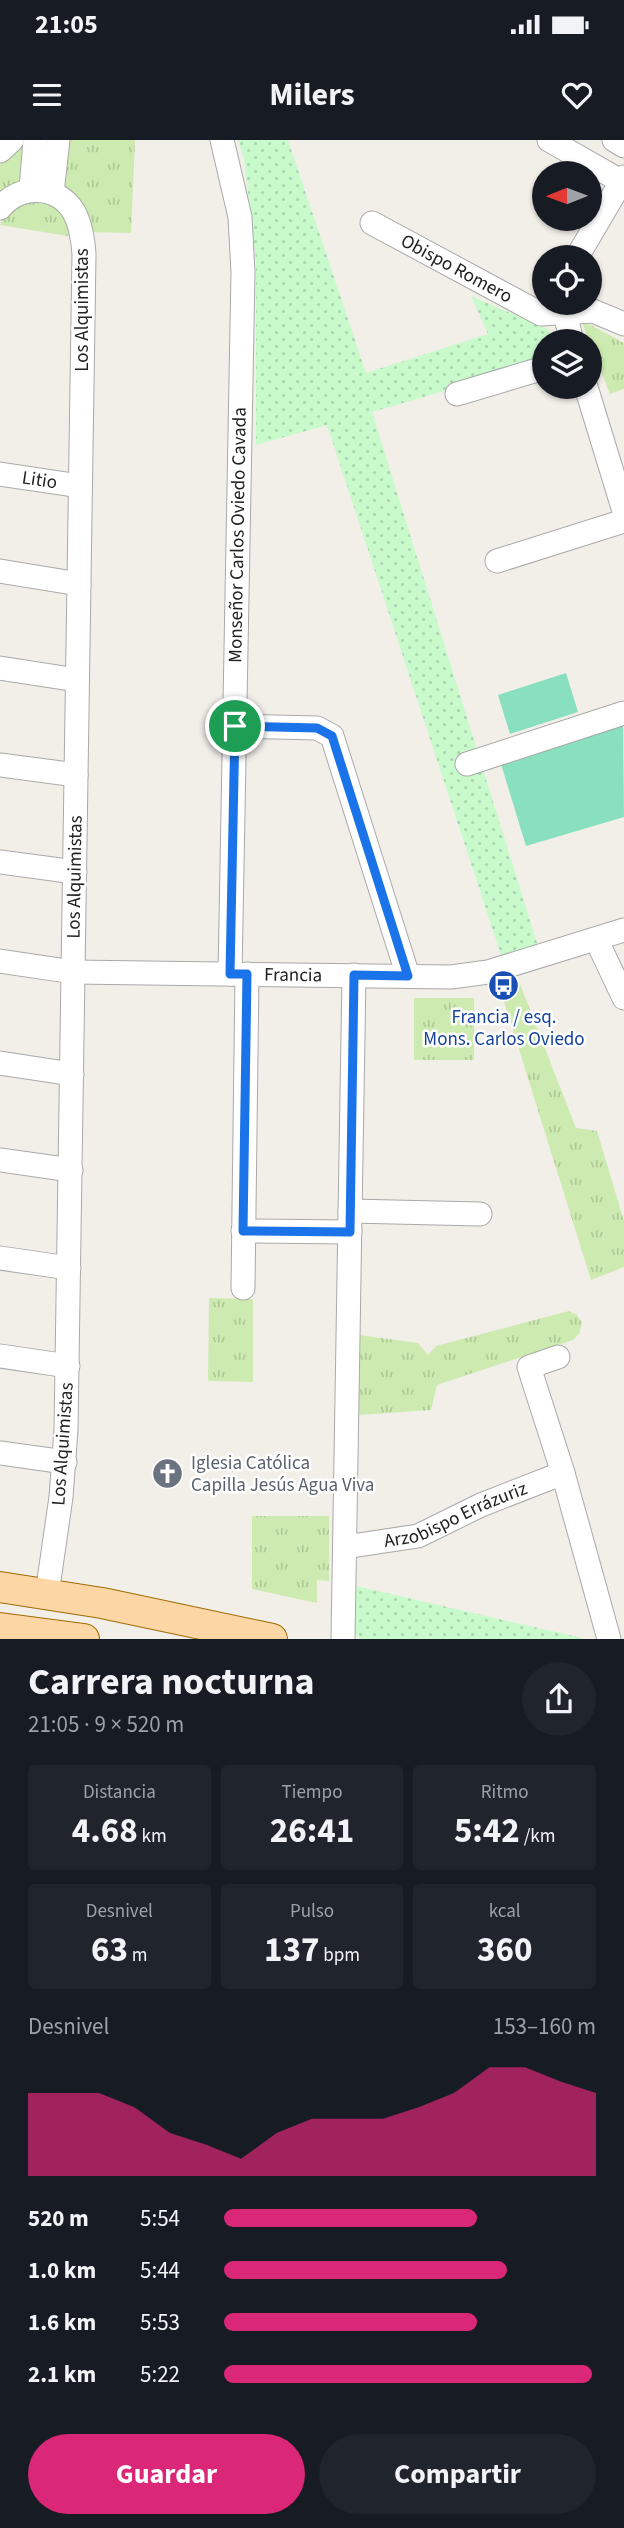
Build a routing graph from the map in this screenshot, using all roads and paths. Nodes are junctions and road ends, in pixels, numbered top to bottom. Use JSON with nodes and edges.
{"nodes":[{"id":1,"x":12,"y":140,"type":"edge"},
{"id":2,"x":35,"y":140,"type":"edge"},
{"id":3,"x":58,"y":140,"type":"edge"},
{"id":4,"x":222,"y":140,"type":"edge"},
{"id":5,"x":549,"y":140,"type":"edge"},
{"id":6,"x":614,"y":140,"type":"edge"},
{"id":7,"x":624,"y":146,"type":"edge"},
{"id":8,"x":0,"y":151,"type":"edge"},
{"id":9,"x":623,"y":180,"type":"edge"},
{"id":10,"x":42,"y":192,"type":"junction"},
{"id":11,"x":0,"y":208,"type":"edge"},
{"id":12,"x":372,"y":223,"type":"dead end"},
{"id":13,"x":584,"y":245,"type":"edge"},
{"id":14,"x":532,"y":310,"type":"edge"},
{"id":15,"x":602,"y":315,"type":"edge"},
{"id":16,"x":624,"y":324,"type":"edge"},
{"id":17,"x":532,"y":372,"type":"edge"},
{"id":18,"x":457,"y":394,"type":"dead end"},
{"id":19,"x":591,"y":399,"type":"edge"},
{"id":20,"x":616,"y":456,"type":"edge"},
{"id":21,"x":0,"y":474,"type":"edge"},
{"id":22,"x":80,"y":486,"type":"junction"},
{"id":23,"x":624,"y":511,"type":"edge"},
{"id":24,"x":624,"y":521,"type":"edge"},
{"id":25,"x":497,"y":561,"type":"dead end"},
{"id":26,"x":0,"y":571,"type":"edge"},
{"id":27,"x":79,"y":584,"type":"junction"},
{"id":28,"x":0,"y":668,"type":"edge"},
{"id":29,"x":78,"y":680,"type":"junction"},
{"id":30,"x":624,"y":713,"type":"edge"},
{"id":31,"x":235,"y":726,"type":"junction"},
{"id":32,"x":467,"y":764,"type":"dead end"},
{"id":33,"x":0,"y":765,"type":"edge"},
{"id":34,"x":76,"y":775,"type":"junction"},
{"id":35,"x":0,"y":862,"type":"edge"},
{"id":36,"x":75,"y":872,"type":"junction"},
{"id":37,"x":624,"y":930,"type":"edge"},
{"id":38,"x":596,"y":939,"type":"junction"},
{"id":39,"x":0,"y":961,"type":"edge"},
{"id":40,"x":74,"y":972,"type":"junction"},
{"id":41,"x":238,"y":974,"type":"junction"},
{"id":42,"x":354,"y":975,"type":"junction"},
{"id":43,"x":408,"y":976,"type":"junction"},
{"id":44,"x":624,"y":998,"type":"edge"},
{"id":45,"x":0,"y":1063,"type":"edge"},
{"id":46,"x":72,"y":1074,"type":"junction"},
{"id":47,"x":0,"y":1160,"type":"edge"},
{"id":48,"x":71,"y":1170,"type":"junction"},
{"id":49,"x":480,"y":1214,"type":"dead end"},
{"id":50,"x":350,"y":1221,"type":"junction"},
{"id":51,"x":243,"y":1231,"type":"junction"},
{"id":52,"x":0,"y":1258,"type":"edge"},
{"id":53,"x":69,"y":1268,"type":"junction"},
{"id":54,"x":243,"y":1288,"type":"dead end"},
{"id":55,"x":0,"y":1356,"type":"edge"},
{"id":56,"x":558,"y":1357,"type":"dead end"},
{"id":57,"x":68,"y":1366,"type":"junction"},
{"id":58,"x":0,"y":1453,"type":"edge"},
{"id":59,"x":65,"y":1462,"type":"junction"},
{"id":60,"x":563,"y":1473,"type":"junction"},
{"id":61,"x":345,"y":1547,"type":"junction"},
{"id":62,"x":0,"y":1587,"type":"edge"},
{"id":63,"x":47,"y":1594,"type":"junction"},
{"id":64,"x":0,"y":1628,"type":"edge"},
{"id":65,"x":613,"y":1628,"type":"edge"},
{"id":66,"x":84,"y":1639,"type":"edge"},
{"id":67,"x":272,"y":1639,"type":"edge"},
{"id":68,"x":343,"y":1639,"type":"edge"}],
"edges":[{"from":1,"to":8,"type":"street"},
{"from":2,"to":10,"type":"street"},
{"from":3,"to":10,"type":"street"},
{"from":4,"to":31,"type":"street","name":"Monseñor Carlos Oviedo Cavada"},
{"from":5,"to":9,"type":"street"},
{"from":6,"to":7,"type":"street"},
{"from":9,"to":13,"type":"street"},
{"from":10,"to":11,"type":"street"},
{"from":10,"to":22,"type":"street","name":"Los Alquimistas"},
{"from":12,"to":14,"type":"street","name":"Obispo Romero"},
{"from":15,"to":16,"type":"street","name":"Obispo Romero"},
{"from":17,"to":18,"type":"street"},
{"from":19,"to":20,"type":"street"},
{"from":20,"to":23,"type":"street"},
{"from":21,"to":22,"type":"street","name":"Litio"},
{"from":22,"to":27,"type":"street","name":"Los Alquimistas"},
{"from":24,"to":25,"type":"street"},
{"from":26,"to":27,"type":"street"},
{"from":27,"to":29,"type":"street","name":"Los Alquimistas"},
{"from":28,"to":29,"type":"street"},
{"from":29,"to":34,"type":"street","name":"Los Alquimistas"},
{"from":30,"to":32,"type":"street"},
{"from":31,"to":41,"type":"street","name":"Monseñor Carlos Oviedo Cavada"},
{"from":31,"to":43,"type":"street"},
{"from":33,"to":34,"type":"street"},
{"from":34,"to":36,"type":"street","name":"Los Alquimistas"},
{"from":35,"to":36,"type":"street"},
{"from":36,"to":40,"type":"street","name":"Los Alquimistas"},
{"from":37,"to":38,"type":"street","name":"Francia"},
{"from":38,"to":43,"type":"street","name":"Francia"},
{"from":38,"to":44,"type":"street"},
{"from":39,"to":40,"type":"street","name":"Francia"},
{"from":40,"to":41,"type":"street","name":"Francia"},
{"from":40,"to":46,"type":"street","name":"Los Alquimistas"},
{"from":41,"to":42,"type":"street","name":"Francia"},
{"from":41,"to":51,"type":"street","name":"Monseñor Carlos Oviedo Cavada"},
{"from":42,"to":43,"type":"street","name":"Francia"},
{"from":42,"to":50,"type":"street"},
{"from":45,"to":46,"type":"street"},
{"from":46,"to":48,"type":"street","name":"Los Alquimistas"},
{"from":47,"to":48,"type":"street"},
{"from":48,"to":53,"type":"street","name":"Los Alquimistas"},
{"from":49,"to":50,"type":"street"},
{"from":50,"to":51,"type":"street"},
{"from":50,"to":61,"type":"street"},
{"from":51,"to":54,"type":"street","name":"Monseñor Carlos Oviedo Cavada"},
{"from":52,"to":53,"type":"street"},
{"from":53,"to":57,"type":"street","name":"Los Alquimistas"},
{"from":55,"to":57,"type":"street"},
{"from":56,"to":60,"type":"street"},
{"from":57,"to":59,"type":"street","name":"Los Alquimistas"},
{"from":58,"to":59,"type":"street"},
{"from":59,"to":63,"type":"street","name":"Los Alquimistas"},
{"from":60,"to":61,"type":"street","name":"Arzobispo Errázuriz"},
{"from":60,"to":65,"type":"street"},
{"from":61,"to":68,"type":"street"},
{"from":62,"to":63,"type":"main road"},
{"from":63,"to":67,"type":"main road"},
{"from":64,"to":66,"type":"main road"}]}
